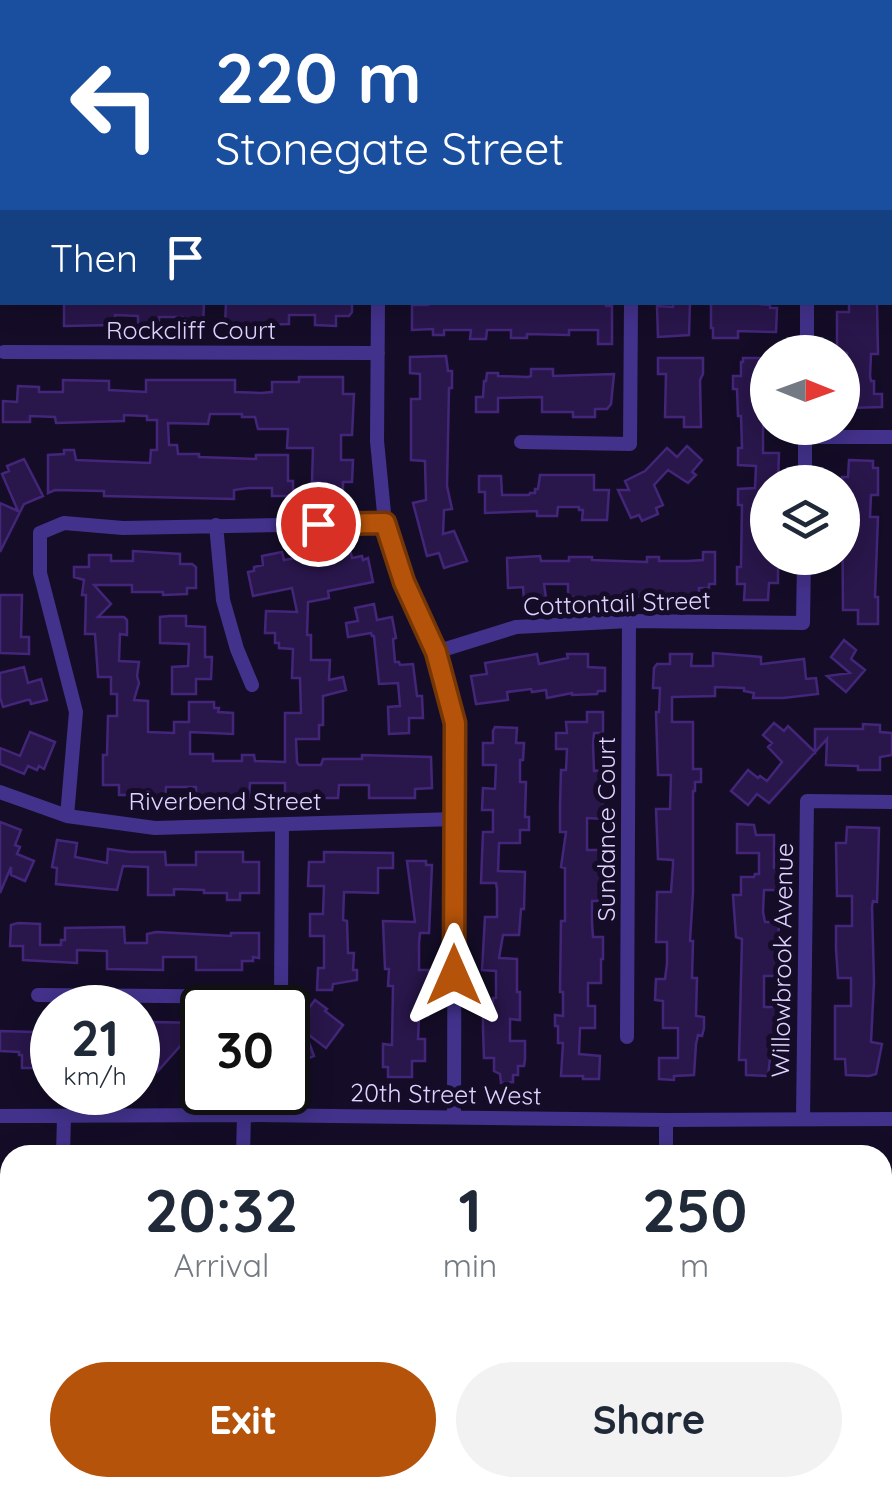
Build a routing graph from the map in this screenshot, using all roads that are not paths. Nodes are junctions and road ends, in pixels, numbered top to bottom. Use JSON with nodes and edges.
{"nodes":[{"id":1,"x":378,"y":305,"type":"edge"},
{"id":2,"x":631,"y":305,"type":"edge"},
{"id":3,"x":808,"y":305,"type":"edge"},
{"id":4,"x":807,"y":335,"type":"edge"},
{"id":5,"x":4,"y":352,"type":"dead end"},
{"id":6,"x":378,"y":353,"type":"junction"},
{"id":7,"x":860,"y":435,"type":"edge"},
{"id":8,"x":892,"y":437,"type":"edge"},
{"id":9,"x":521,"y":442,"type":"dead end"},
{"id":10,"x":385,"y":523,"type":"junction"},
{"id":11,"x":216,"y":525,"type":"junction"},
{"id":12,"x":804,"y":575,"type":"edge"},
{"id":13,"x":630,"y":622,"type":"junction"},
{"id":14,"x":436,"y":652,"type":"junction"},
{"id":15,"x":252,"y":684,"type":"dead end"},
{"id":16,"x":0,"y":792,"type":"edge"},
{"id":17,"x":892,"y":802,"type":"edge"},
{"id":18,"x":67,"y":816,"type":"junction"},
{"id":19,"x":456,"y":820,"type":"junction"},
{"id":20,"x":282,"y":825,"type":"junction"},
{"id":21,"x":160,"y":996,"type":"edge"},
{"id":22,"x":627,"y":1037,"type":"dead end"},
{"id":23,"x":184,"y":1115,"type":"edge"},
{"id":24,"x":244,"y":1115,"type":"edge"},
{"id":25,"x":310,"y":1115,"type":"edge"},
{"id":26,"x":0,"y":1116,"type":"edge"},
{"id":27,"x":454,"y":1116,"type":"junction"},
{"id":28,"x":64,"y":1117,"type":"junction"},
{"id":29,"x":892,"y":1118,"type":"edge"},
{"id":30,"x":803,"y":1119,"type":"junction"},
{"id":31,"x":666,"y":1120,"type":"junction"},
{"id":32,"x":63,"y":1145,"type":"edge"},
{"id":33,"x":244,"y":1145,"type":"edge"},
{"id":34,"x":666,"y":1145,"type":"edge"}],
"edges":[{"from":1,"to":6,"type":"street"},
{"from":2,"to":9,"type":"street"},
{"from":3,"to":4,"type":"street"},
{"from":5,"to":6,"type":"street","name":"Rockcliff Court"},
{"from":6,"to":10,"type":"street"},
{"from":7,"to":8,"type":"street"},
{"from":10,"to":11,"type":"street"},
{"from":10,"to":14,"type":"street"},
{"from":11,"to":15,"type":"street"},
{"from":11,"to":18,"type":"street"},
{"from":12,"to":13,"type":"street","name":"Cottontail Street"},
{"from":13,"to":14,"type":"street","name":"Cottontail Street"},
{"from":13,"to":22,"type":"street","name":"Sundance Court"},
{"from":14,"to":19,"type":"street"},
{"from":16,"to":18,"type":"street","name":"Riverbend Street"},
{"from":17,"to":30,"type":"street","name":"Willowbrook Avenue"},
{"from":18,"to":20,"type":"street","name":"Riverbend Street"},
{"from":19,"to":20,"type":"street","name":"Riverbend Street"},
{"from":19,"to":27,"type":"street"},
{"from":20,"to":21,"type":"street"},
{"from":23,"to":28,"type":"street","name":"20th Street West"},
{"from":24,"to":33,"type":"street"},
{"from":25,"to":27,"type":"street","name":"20th Street West"},
{"from":26,"to":28,"type":"street","name":"20th Street West"},
{"from":27,"to":31,"type":"street","name":"20th Street West"},
{"from":28,"to":32,"type":"street"},
{"from":29,"to":30,"type":"street","name":"20th Street West"},
{"from":30,"to":31,"type":"street","name":"20th Street West"},
{"from":31,"to":34,"type":"street"}]}
